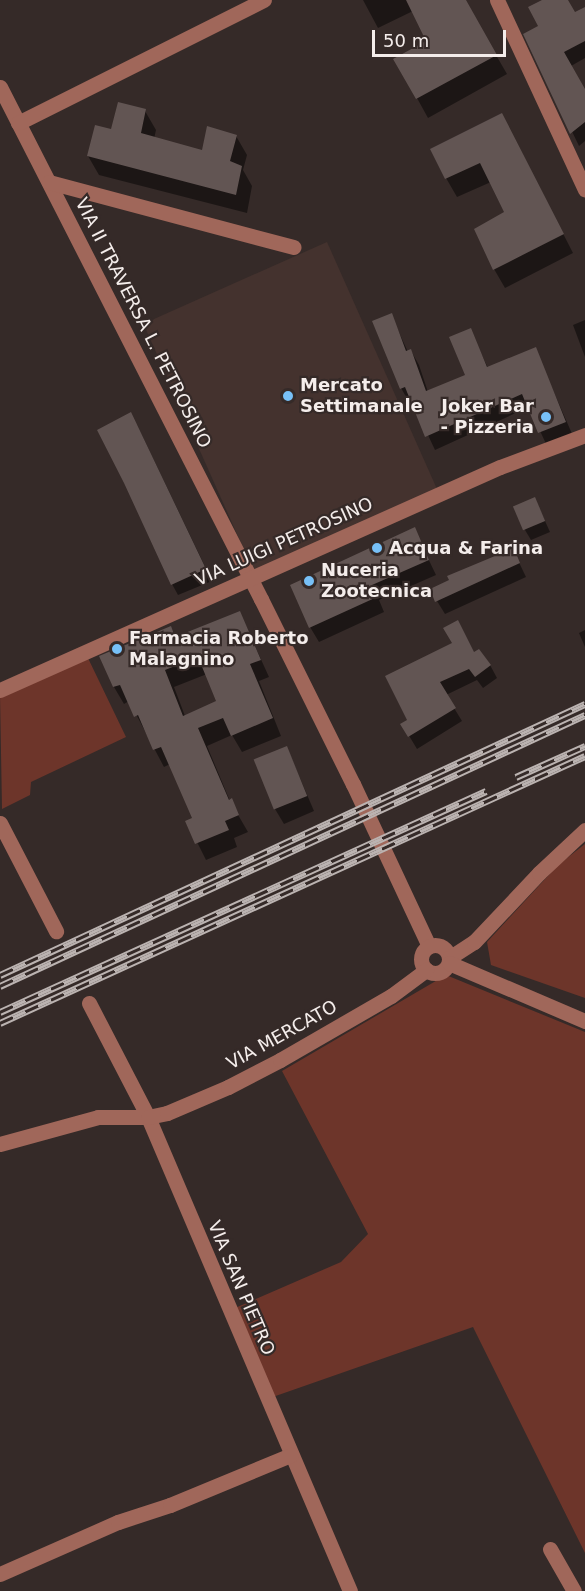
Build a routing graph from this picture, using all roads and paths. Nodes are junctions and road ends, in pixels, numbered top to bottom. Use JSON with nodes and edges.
{"nodes":[{"id":1,"x":264,"y":0,"type":"edge"},
{"id":2,"x":497,"y":0,"type":"edge"},
{"id":3,"x":0,"y":87,"type":"edge"},
{"id":4,"x":18,"y":123,"type":"junction"},
{"id":5,"x":49,"y":182,"type":"junction"},
{"id":6,"x":585,"y":190,"type":"edge"},
{"id":7,"x":293,"y":247,"type":"dead end"},
{"id":8,"x":585,"y":435,"type":"edge"},
{"id":9,"x":251,"y":578,"type":"junction"},
{"id":10,"x":0,"y":690,"type":"edge"},
{"id":11,"x":0,"y":823,"type":"edge"},
{"id":12,"x":585,"y":830,"type":"edge"},
{"id":13,"x":56,"y":931,"type":"dead end"},
{"id":14,"x":429,"y":946,"type":"junction"},
{"id":15,"x":449,"y":961,"type":"junction"},
{"id":16,"x":426,"y":970,"type":"junction"},
{"id":17,"x":89,"y":1003,"type":"dead end"},
{"id":18,"x":585,"y":1021,"type":"edge"},
{"id":19,"x":148,"y":1117,"type":"junction"},
{"id":20,"x":0,"y":1144,"type":"edge"},
{"id":21,"x":291,"y":1455,"type":"junction"},
{"id":22,"x":550,"y":1549,"type":"dead end"},
{"id":23,"x":0,"y":1574,"type":"edge"},
{"id":24,"x":350,"y":1591,"type":"edge"},
{"id":25,"x":574,"y":1591,"type":"edge"}],
"edges":[{"from":1,"to":4,"type":"street"},
{"from":2,"to":6,"type":"street"},
{"from":3,"to":4,"type":"street","name":"VIA II TRAVERSA L. PETROSINO"},
{"from":4,"to":5,"type":"street","name":"VIA II TRAVERSA L. PETROSINO"},
{"from":5,"to":7,"type":"street"},
{"from":5,"to":9,"type":"street","name":"VIA II TRAVERSA L. PETROSINO"},
{"from":8,"to":9,"type":"street","name":"VIA LUIGI PETROSINO"},
{"from":9,"to":10,"type":"street","name":"VIA LUIGI PETROSINO"},
{"from":9,"to":14,"type":"street","name":"VIA II TRAVERSA L. PETROSINO"},
{"from":11,"to":13,"type":"street"},
{"from":12,"to":15,"type":"street"},
{"from":14,"to":15,"type":"street"},
{"from":14,"to":16,"type":"street"},
{"from":15,"to":16,"type":"street"},
{"from":15,"to":18,"type":"street"},
{"from":16,"to":19,"type":"street","name":"VIA MERCATO"},
{"from":17,"to":19,"type":"street","name":"VIA SAN PIETRO"},
{"from":19,"to":20,"type":"street","name":"VIA MERCATO"},
{"from":19,"to":21,"type":"street","name":"VIA SAN PIETRO"},
{"from":21,"to":23,"type":"street"},
{"from":21,"to":24,"type":"street","name":"VIA SAN PIETRO"},
{"from":22,"to":25,"type":"street"}]}
